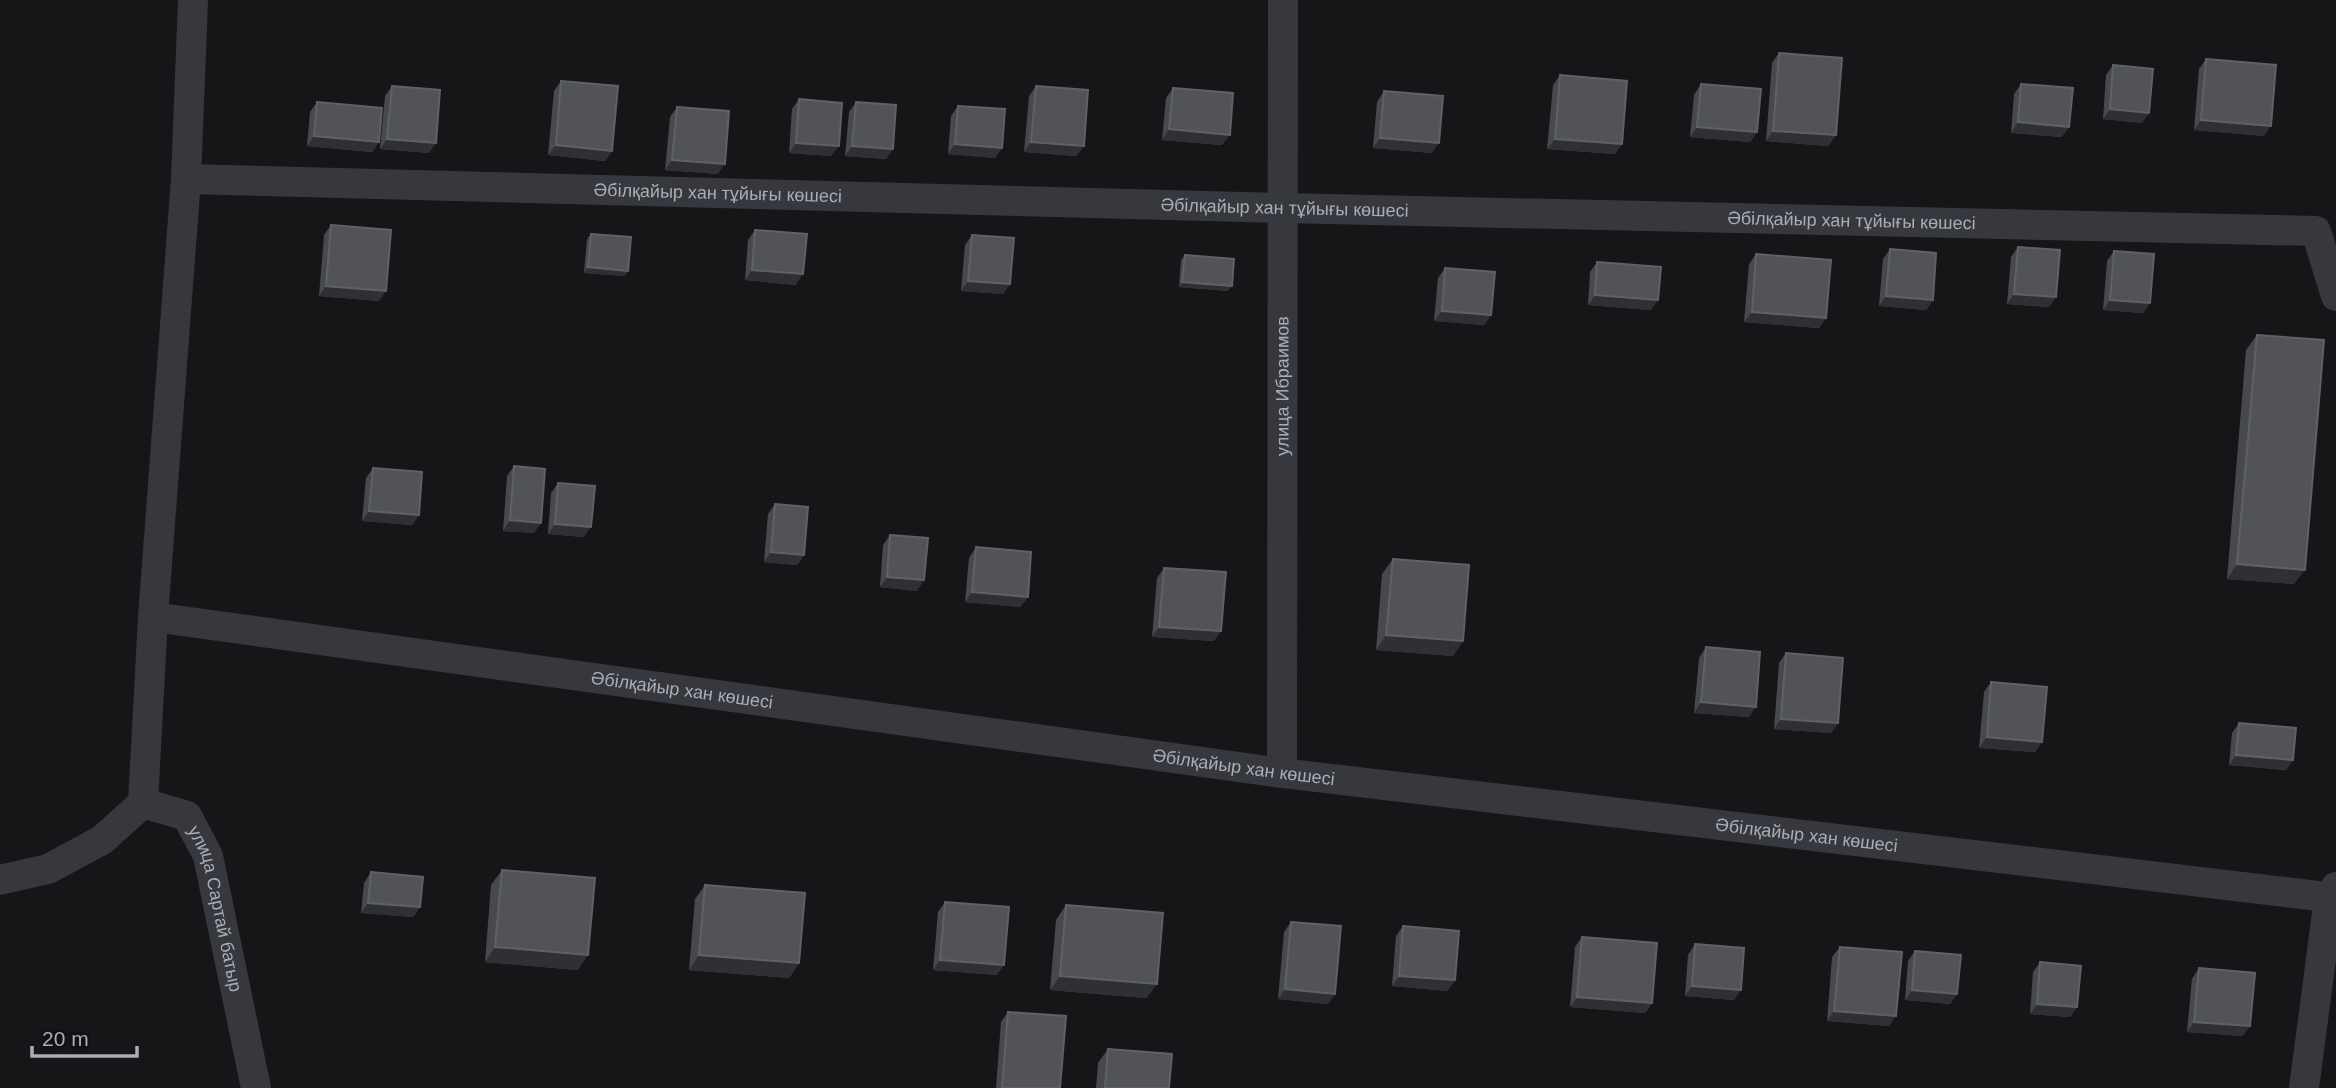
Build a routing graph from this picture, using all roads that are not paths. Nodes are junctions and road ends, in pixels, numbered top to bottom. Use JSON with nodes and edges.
{"nodes":[{"id":1,"x":193,"y":0,"type":"edge"},
{"id":2,"x":1283,"y":0,"type":"edge"},
{"id":3,"x":186,"y":179,"type":"junction"},
{"id":4,"x":1284,"y":208,"type":"junction"},
{"id":5,"x":2336,"y":296,"type":"edge"},
{"id":6,"x":153,"y":617,"type":"junction"},
{"id":7,"x":1282,"y":773,"type":"junction"},
{"id":8,"x":143,"y":803,"type":"junction"},
{"id":9,"x":0,"y":880,"type":"edge"},
{"id":10,"x":2334,"y":894,"type":"edge"},
{"id":11,"x":256,"y":1088,"type":"edge"},
{"id":12,"x":2304,"y":1088,"type":"edge"}],
"edges":[{"from":1,"to":3,"type":"street"},
{"from":2,"to":4,"type":"street","name":"улица Ибраимов"},
{"from":3,"to":4,"type":"street","name":"Әбілқайыр хан тұйығы көшесі"},
{"from":3,"to":6,"type":"street"},
{"from":4,"to":5,"type":"street","name":"Әбілқайыр хан тұйығы көшесі"},
{"from":4,"to":7,"type":"street","name":"улица Ибраимов"},
{"from":6,"to":7,"type":"street","name":"Әбілқайыр хан көшесі"},
{"from":6,"to":8,"type":"street"},
{"from":7,"to":10,"type":"street","name":"Әбілқайыр хан көшесі"},
{"from":8,"to":9,"type":"street"},
{"from":8,"to":11,"type":"street","name":"улица Сартай батыр"},
{"from":10,"to":12,"type":"street"}]}
